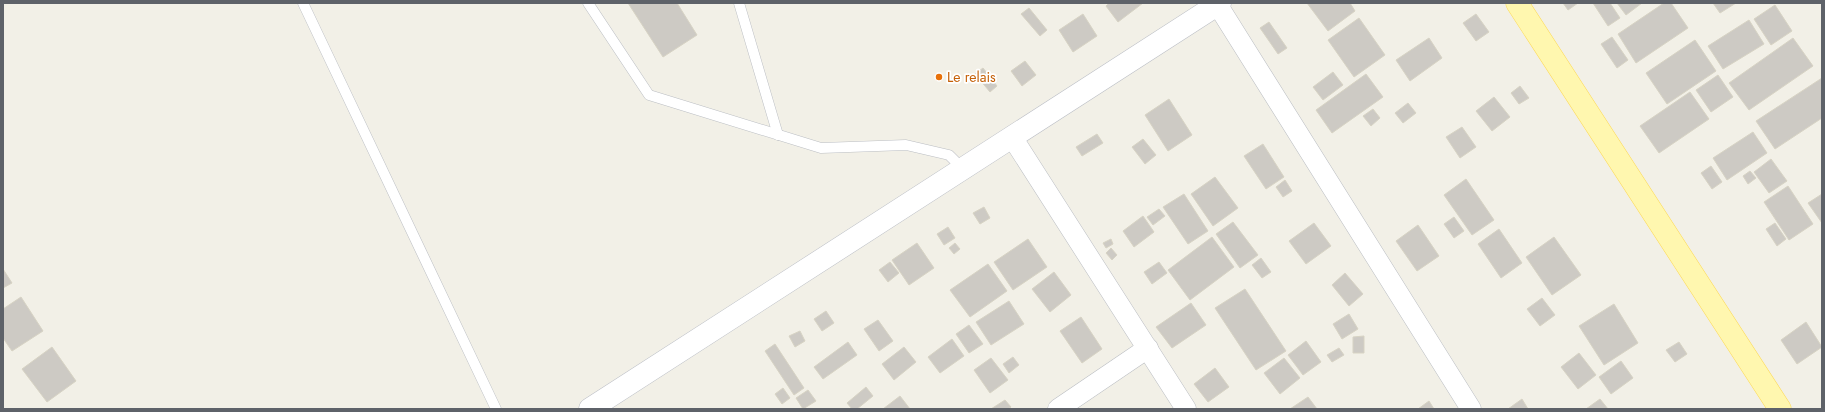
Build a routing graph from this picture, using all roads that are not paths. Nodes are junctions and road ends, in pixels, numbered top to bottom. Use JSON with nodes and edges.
{"nodes":[{"id":1,"x":303,"y":3,"type":"edge"},
{"id":2,"x":588,"y":3,"type":"edge"},
{"id":3,"x":739,"y":3,"type":"edge"},
{"id":4,"x":1517,"y":3,"type":"edge"},
{"id":5,"x":1218,"y":4,"type":"edge"},
{"id":6,"x":778,"y":135,"type":"junction"},
{"id":7,"x":1012,"y":137,"type":"junction"},
{"id":8,"x":964,"y":170,"type":"junction"},
{"id":9,"x":1148,"y":348,"type":"junction"},
{"id":10,"x":496,"y":409,"type":"edge"},
{"id":11,"x":590,"y":409,"type":"edge"},
{"id":12,"x":1058,"y":409,"type":"edge"},
{"id":13,"x":1186,"y":409,"type":"edge"},
{"id":14,"x":1471,"y":409,"type":"edge"},
{"id":15,"x":1780,"y":409,"type":"edge"}],
"edges":[{"from":1,"to":10,"type":"lane"},
{"from":2,"to":6,"type":"lane"},
{"from":3,"to":6,"type":"lane"},
{"from":4,"to":15,"type":"main road"},
{"from":5,"to":7,"type":"main road"},
{"from":5,"to":14,"type":"street"},
{"from":6,"to":8,"type":"lane"},
{"from":7,"to":8,"type":"main road"},
{"from":7,"to":9,"type":"street"},
{"from":8,"to":11,"type":"main road"},
{"from":9,"to":12,"type":"street"},
{"from":9,"to":13,"type":"street"}]}
